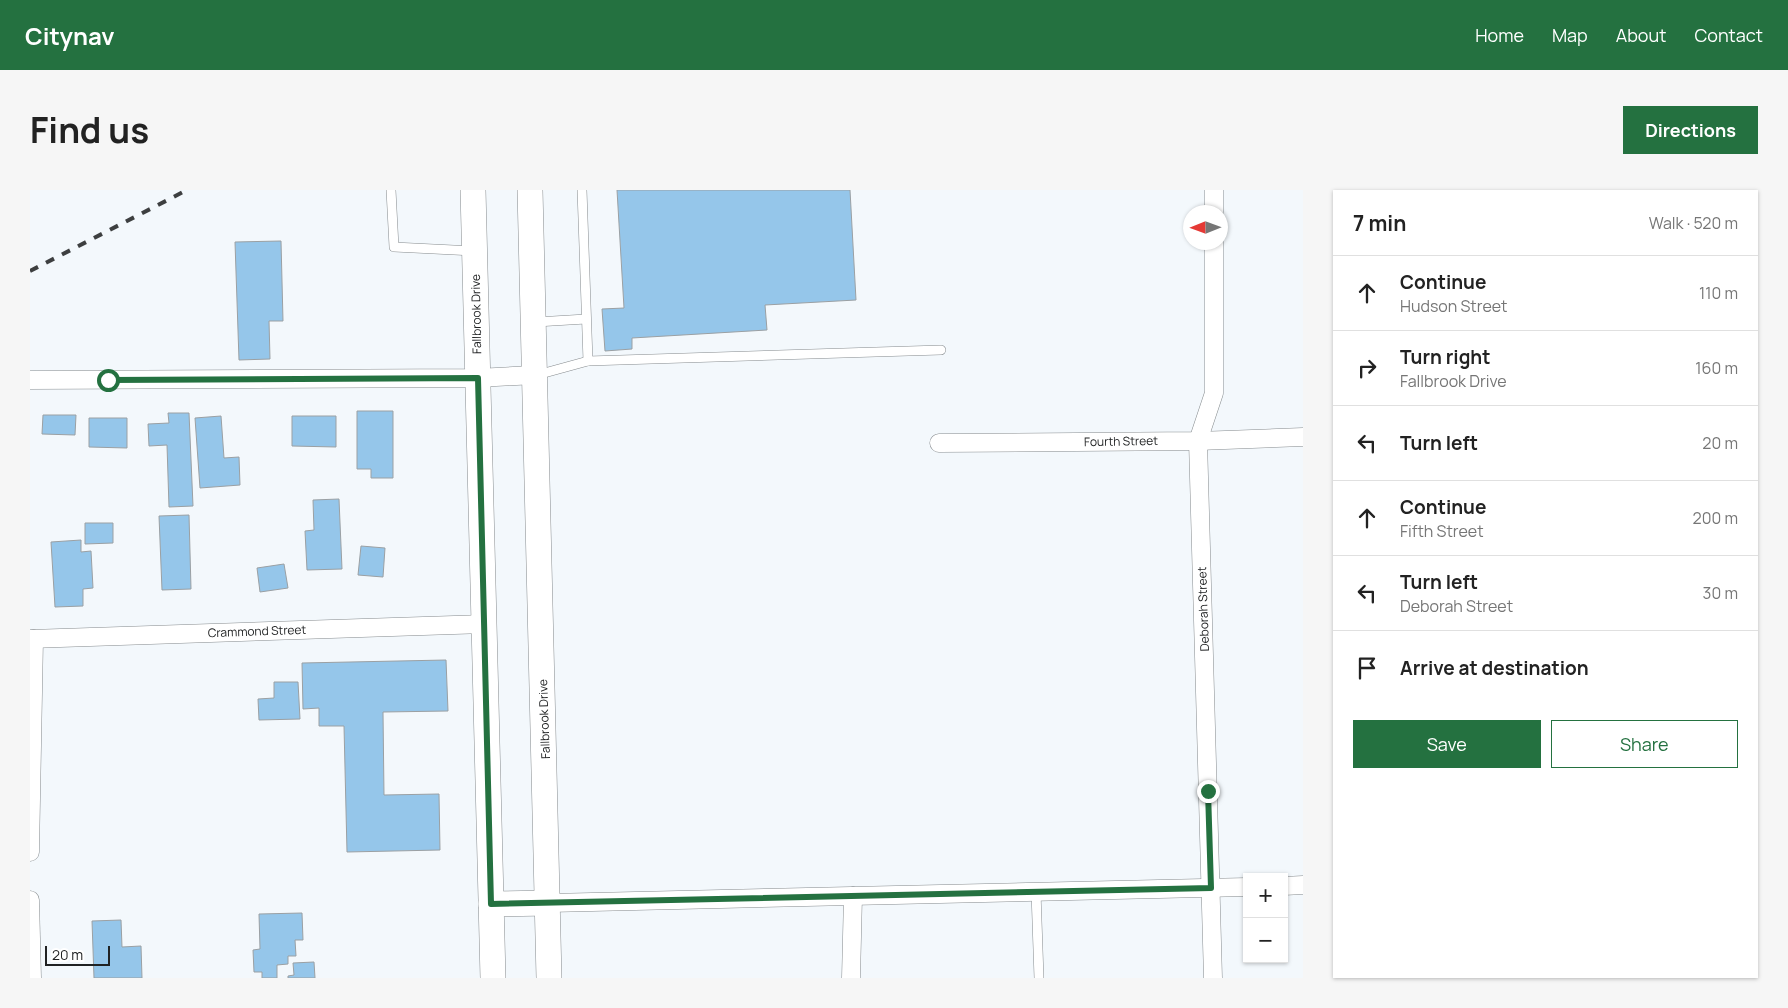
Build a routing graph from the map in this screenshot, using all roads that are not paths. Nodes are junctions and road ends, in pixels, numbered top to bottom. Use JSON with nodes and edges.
{"nodes":[{"id":1,"x":391,"y":190,"type":"edge"},
{"id":2,"x":472,"y":190,"type":"edge"},
{"id":3,"x":530,"y":190,"type":"edge"},
{"id":4,"x":582,"y":190,"type":"edge"},
{"id":5,"x":1214,"y":190,"type":"edge"},
{"id":6,"x":1214,"y":205,"type":"edge"},
{"id":7,"x":1214,"y":250,"type":"edge"},
{"id":8,"x":474,"y":251,"type":"junction"},
{"id":9,"x":586,"y":319,"type":"junction"},
{"id":10,"x":533,"y":322,"type":"junction"},
{"id":11,"x":941,"y":350,"type":"dead end"},
{"id":12,"x":588,"y":361,"type":"junction"},
{"id":13,"x":534,"y":375,"type":"junction"},
{"id":14,"x":478,"y":378,"type":"junction"},
{"id":15,"x":30,"y":380,"type":"edge"},
{"id":16,"x":1303,"y":437,"type":"edge"},
{"id":17,"x":1198,"y":441,"type":"junction"},
{"id":18,"x":939,"y":443,"type":"dead end"},
{"id":19,"x":485,"y":624,"type":"junction"},
{"id":20,"x":32,"y":639,"type":"edge"},
{"id":21,"x":30,"y":852,"type":"edge"},
{"id":22,"x":1303,"y":885,"type":"edge"},
{"id":23,"x":1288,"y":886,"type":"edge"},
{"id":24,"x":1243,"y":887,"type":"edge"},
{"id":25,"x":1211,"y":888,"type":"junction"},
{"id":26,"x":1036,"y":892,"type":"junction"},
{"id":27,"x":853,"y":896,"type":"junction"},
{"id":28,"x":30,"y":900,"type":"edge"},
{"id":29,"x":548,"y":903,"type":"junction"},
{"id":30,"x":491,"y":904,"type":"junction"},
{"id":31,"x":32,"y":978,"type":"edge"},
{"id":32,"x":493,"y":978,"type":"edge"},
{"id":33,"x":549,"y":978,"type":"edge"},
{"id":34,"x":851,"y":978,"type":"edge"},
{"id":35,"x":1039,"y":978,"type":"edge"},
{"id":36,"x":1213,"y":978,"type":"edge"}],
"edges":[{"from":1,"to":8,"type":"lane"},
{"from":2,"to":8,"type":"main road","name":"Fallbrook Drive"},
{"from":3,"to":10,"type":"main road","name":"Fallbrook Drive"},
{"from":4,"to":9,"type":"lane"},
{"from":5,"to":6,"type":"street"},
{"from":7,"to":17,"type":"street","name":"Deborah Street"},
{"from":8,"to":14,"type":"main road","name":"Fallbrook Drive"},
{"from":9,"to":10,"type":"lane"},
{"from":9,"to":12,"type":"lane"},
{"from":10,"to":13,"type":"main road","name":"Fallbrook Drive"},
{"from":11,"to":12,"type":"lane"},
{"from":12,"to":13,"type":"lane"},
{"from":13,"to":14,"type":"street"},
{"from":13,"to":29,"type":"main road","name":"Fallbrook Drive"},
{"from":14,"to":15,"type":"street"},
{"from":14,"to":19,"type":"main road","name":"Fallbrook Drive"},
{"from":16,"to":17,"type":"street","name":"Fourth Street"},
{"from":17,"to":18,"type":"street","name":"Fourth Street"},
{"from":17,"to":25,"type":"street","name":"Deborah Street"},
{"from":19,"to":20,"type":"street","name":"Crammond Street"},
{"from":19,"to":30,"type":"main road","name":"Fallbrook Drive"},
{"from":20,"to":21,"type":"street"},
{"from":22,"to":23,"type":"street"},
{"from":24,"to":25,"type":"street"},
{"from":25,"to":26,"type":"street"},
{"from":25,"to":36,"type":"street","name":"Deborah Street"},
{"from":26,"to":27,"type":"street"},
{"from":26,"to":35,"type":"lane"},
{"from":27,"to":29,"type":"street"},
{"from":27,"to":34,"type":"street"},
{"from":28,"to":31,"type":"street"},
{"from":29,"to":30,"type":"main road"},
{"from":29,"to":33,"type":"main road","name":"Fallbrook Drive"},
{"from":30,"to":32,"type":"main road","name":"Fallbrook Drive"}]}
